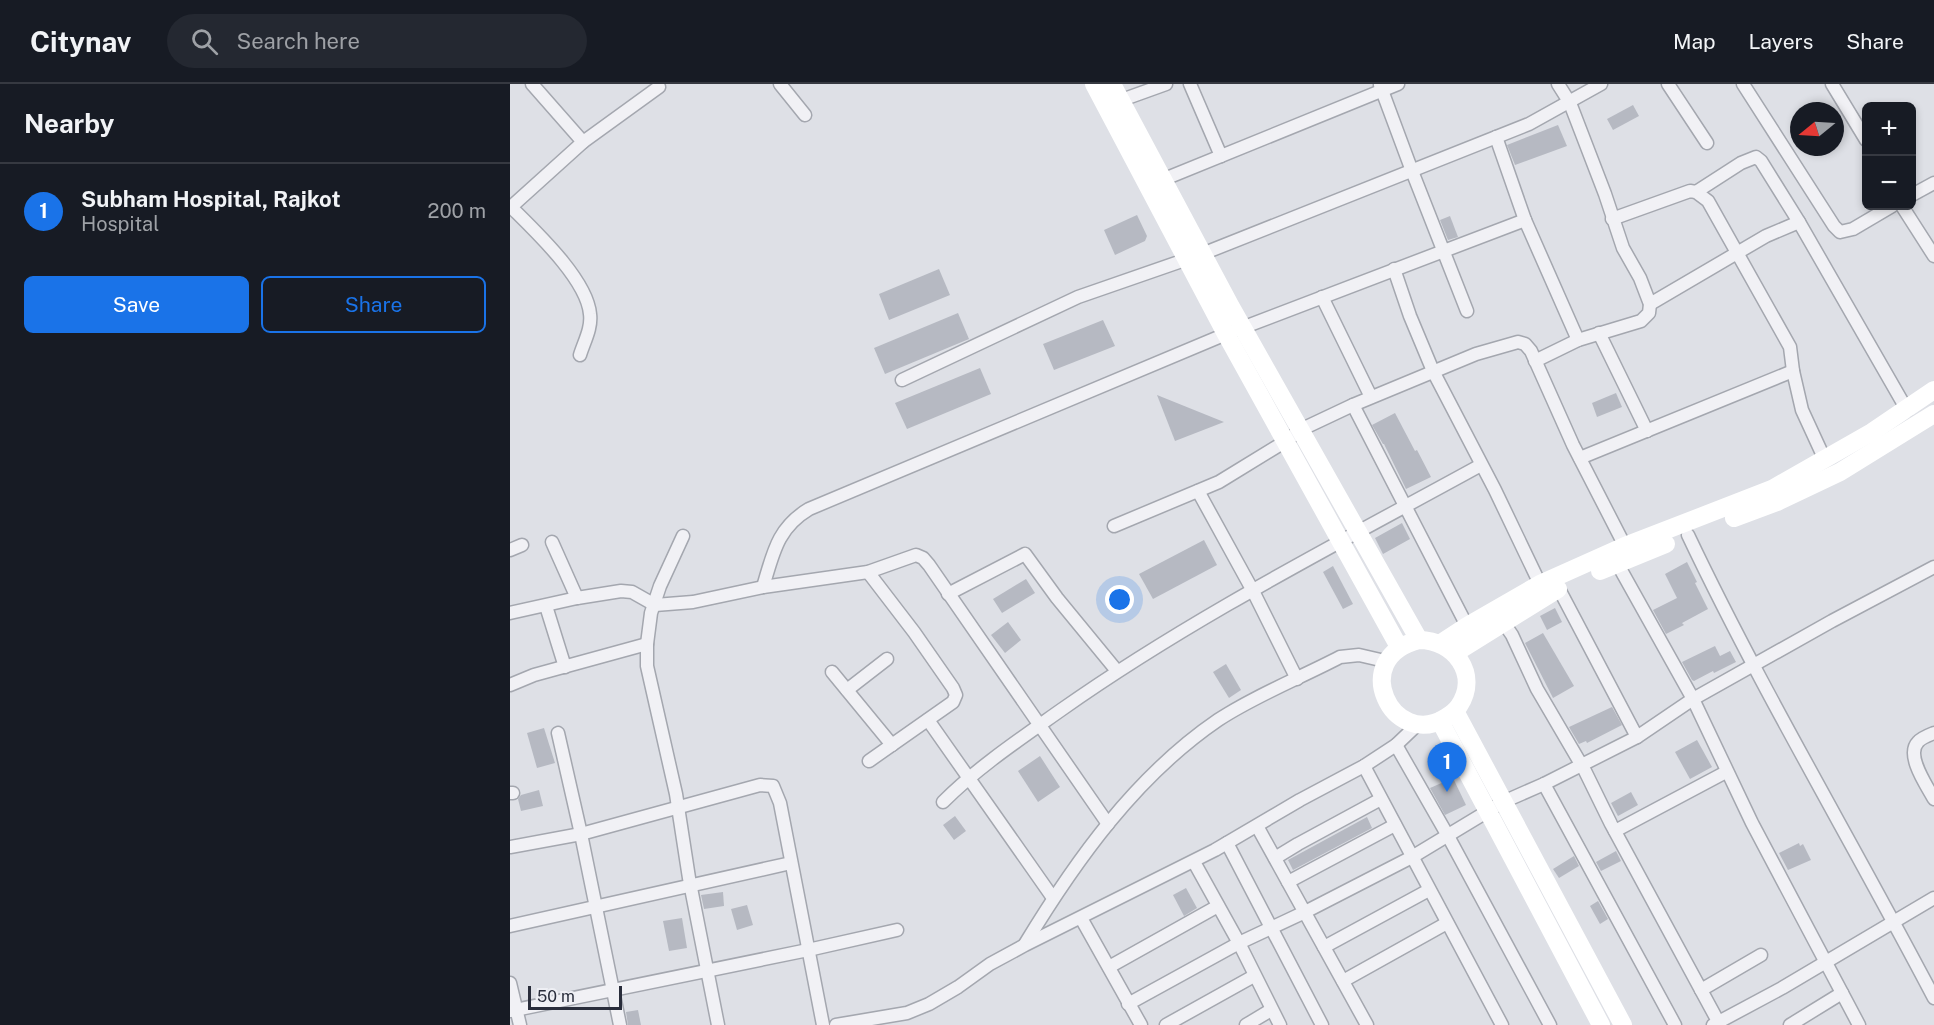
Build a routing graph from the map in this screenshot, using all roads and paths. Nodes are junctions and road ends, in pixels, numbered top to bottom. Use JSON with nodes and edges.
{"nodes":[{"id":1,"x":780,"y":84,"type":"edge"},
{"id":2,"x":1094,"y":84,"type":"edge"},
{"id":3,"x":1112,"y":84,"type":"edge"},
{"id":4,"x":1166,"y":84,"type":"edge"},
{"id":5,"x":1190,"y":84,"type":"edge"},
{"id":6,"x":1398,"y":84,"type":"edge"},
{"id":7,"x":1558,"y":84,"type":"edge"},
{"id":8,"x":1601,"y":84,"type":"edge"},
{"id":9,"x":1668,"y":84,"type":"edge"},
{"id":10,"x":1743,"y":84,"type":"edge"},
{"id":11,"x":1832,"y":84,"type":"edge"},
{"id":12,"x":538,"y":86,"type":"edge"},
{"id":13,"x":659,"y":87,"type":"dead end"},
{"id":14,"x":1381,"y":88,"type":"edge"},
{"id":15,"x":1113,"y":103,"type":"junction"},
{"id":16,"x":1570,"y":103,"type":"junction"},
{"id":17,"x":805,"y":115,"type":"dead end"},
{"id":18,"x":1862,"y":133,"type":"edge"},
{"id":19,"x":1496,"y":137,"type":"junction"},
{"id":20,"x":583,"y":142,"type":"junction"},
{"id":21,"x":1707,"y":143,"type":"dead end"},
{"id":22,"x":1221,"y":156,"type":"junction"},
{"id":23,"x":1412,"y":171,"type":"junction"},
{"id":24,"x":1155,"y":183,"type":"junction"},
{"id":25,"x":1934,"y":183,"type":"edge"},
{"id":26,"x":1696,"y":192,"type":"junction"},
{"id":27,"x":1916,"y":192,"type":"edge"},
{"id":28,"x":511,"y":206,"type":"edge"},
{"id":29,"x":1885,"y":210,"type":"edge"},
{"id":30,"x":1905,"y":210,"type":"edge"},
{"id":31,"x":1612,"y":219,"type":"junction"},
{"id":32,"x":1525,"y":220,"type":"junction"},
{"id":33,"x":1798,"y":222,"type":"junction"},
{"id":34,"x":1443,"y":251,"type":"junction"},
{"id":35,"x":1736,"y":253,"type":"junction"},
{"id":36,"x":1194,"y":256,"type":"junction"},
{"id":37,"x":1934,"y":256,"type":"edge"},
{"id":38,"x":1394,"y":270,"type":"junction"},
{"id":39,"x":1322,"y":297,"type":"junction"},
{"id":40,"x":1650,"y":304,"type":"junction"},
{"id":41,"x":1467,"y":311,"type":"dead end"},
{"id":42,"x":1235,"y":332,"type":"junction"},
{"id":43,"x":1599,"y":333,"type":"junction"},
{"id":44,"x":1578,"y":340,"type":"junction"},
{"id":45,"x":580,"y":355,"type":"dead end"},
{"id":46,"x":1534,"y":361,"type":"junction"},
{"id":47,"x":1433,"y":371,"type":"junction"},
{"id":48,"x":1793,"y":371,"type":"junction"},
{"id":49,"x":902,"y":380,"type":"dead end"},
{"id":50,"x":1934,"y":390,"type":"edge"},
{"id":51,"x":1371,"y":396,"type":"junction"},
{"id":52,"x":1353,"y":405,"type":"junction"},
{"id":53,"x":1906,"y":410,"type":"junction"},
{"id":54,"x":1934,"y":414,"type":"edge"},
{"id":55,"x":1647,"y":431,"type":"junction"},
{"id":56,"x":1293,"y":435,"type":"junction"},
{"id":57,"x":1580,"y":458,"type":"junction"},
{"id":58,"x":1825,"y":460,"type":"junction"},
{"id":59,"x":1481,"y":465,"type":"junction"},
{"id":60,"x":1198,"y":491,"type":"junction"},
{"id":61,"x":1405,"y":505,"type":"junction"},
{"id":62,"x":1114,"y":526,"type":"dead end"},
{"id":63,"x":1358,"y":532,"type":"junction"},
{"id":64,"x":1688,"y":534,"type":"junction"},
{"id":65,"x":683,"y":536,"type":"dead end"},
{"id":66,"x":552,"y":542,"type":"dead end"},
{"id":67,"x":1340,"y":542,"type":"junction"},
{"id":68,"x":1624,"y":556,"type":"junction"},
{"id":69,"x":1934,"y":567,"type":"edge"},
{"id":70,"x":868,"y":572,"type":"junction"},
{"id":71,"x":1540,"y":584,"type":"junction"},
{"id":72,"x":763,"y":587,"type":"junction"},
{"id":73,"x":1559,"y":588,"type":"junction"},
{"id":74,"x":1253,"y":591,"type":"junction"},
{"id":75,"x":948,"y":594,"type":"junction"},
{"id":76,"x":577,"y":598,"type":"junction"},
{"id":77,"x":655,"y":605,"type":"junction"},
{"id":78,"x":546,"y":606,"type":"junction"},
{"id":79,"x":510,"y":612,"type":"edge"},
{"id":80,"x":1503,"y":622,"type":"junction"},
{"id":81,"x":1467,"y":626,"type":"junction"},
{"id":82,"x":1419,"y":640,"type":"junction"},
{"id":83,"x":647,"y":644,"type":"junction"},
{"id":84,"x":1399,"y":647,"type":"junction"},
{"id":85,"x":1448,"y":648,"type":"junction"},
{"id":86,"x":887,"y":659,"type":"dead end"},
{"id":87,"x":1385,"y":661,"type":"junction"},
{"id":88,"x":1753,"y":665,"type":"junction"},
{"id":89,"x":565,"y":667,"type":"junction"},
{"id":90,"x":1117,"y":671,"type":"junction"},
{"id":91,"x":832,"y":672,"type":"dead end"},
{"id":92,"x":1297,"y":679,"type":"junction"},
{"id":93,"x":510,"y":685,"type":"edge"},
{"id":94,"x":847,"y":690,"type":"junction"},
{"id":95,"x":1693,"y":699,"type":"junction"},
{"id":96,"x":1448,"y":716,"type":"junction"},
{"id":97,"x":928,"y":720,"type":"junction"},
{"id":98,"x":1418,"y":724,"type":"junction"},
{"id":99,"x":1039,"y":726,"type":"junction"},
{"id":100,"x":558,"y":733,"type":"dead end"},
{"id":101,"x":1934,"y":733,"type":"edge"},
{"id":102,"x":1637,"y":737,"type":"junction"},
{"id":103,"x":892,"y":745,"type":"junction"},
{"id":104,"x":1396,"y":745,"type":"junction"},
{"id":105,"x":869,"y":761,"type":"dead end"},
{"id":106,"x":1581,"y":765,"type":"junction"},
{"id":107,"x":1364,"y":766,"type":"junction"},
{"id":108,"x":1726,"y":772,"type":"junction"},
{"id":109,"x":968,"y":777,"type":"junction"},
{"id":110,"x":1544,"y":784,"type":"junction"},
{"id":111,"x":1934,"y":798,"type":"edge"},
{"id":112,"x":1382,"y":799,"type":"junction"},
{"id":113,"x":943,"y":802,"type":"dead end"},
{"id":114,"x":1503,"y":802,"type":"junction"},
{"id":115,"x":677,"y":808,"type":"junction"},
{"id":116,"x":1487,"y":812,"type":"junction"},
{"id":117,"x":1108,"y":824,"type":"junction"},
{"id":118,"x":1395,"y":825,"type":"junction"},
{"id":119,"x":1257,"y":826,"type":"junction"},
{"id":120,"x":1615,"y":831,"type":"junction"},
{"id":121,"x":581,"y":834,"type":"junction"},
{"id":122,"x":1448,"y":836,"type":"junction"},
{"id":123,"x":1227,"y":843,"type":"junction"},
{"id":124,"x":510,"y":847,"type":"edge"},
{"id":125,"x":1412,"y":857,"type":"junction"},
{"id":126,"x":1275,"y":858,"type":"junction"},
{"id":127,"x":1194,"y":862,"type":"junction"},
{"id":128,"x":791,"y":863,"type":"junction"},
{"id":129,"x":1288,"y":882,"type":"junction"},
{"id":130,"x":691,"y":886,"type":"junction"},
{"id":131,"x":1429,"y":890,"type":"junction"},
{"id":132,"x":1053,"y":898,"type":"junction"},
{"id":133,"x":1934,"y":898,"type":"edge"},
{"id":134,"x":1218,"y":906,"type":"junction"},
{"id":135,"x":595,"y":907,"type":"junction"},
{"id":136,"x":1305,"y":912,"type":"junction"},
{"id":137,"x":1081,"y":918,"type":"junction"},
{"id":138,"x":1447,"y":923,"type":"junction"},
{"id":139,"x":1894,"y":923,"type":"junction"},
{"id":140,"x":510,"y":926,"type":"edge"},
{"id":141,"x":1272,"y":927,"type":"junction"},
{"id":142,"x":897,"y":930,"type":"dead end"},
{"id":143,"x":1239,"y":943,"type":"junction"},
{"id":144,"x":1025,"y":945,"type":"junction"},
{"id":145,"x":1324,"y":947,"type":"junction"},
{"id":146,"x":808,"y":951,"type":"junction"},
{"id":147,"x":1761,"y":955,"type":"dead end"},
{"id":148,"x":1826,"y":963,"type":"junction"},
{"id":149,"x":1109,"y":967,"type":"junction"},
{"id":150,"x":707,"y":971,"type":"junction"},
{"id":151,"x":1254,"y":975,"type":"junction"},
{"id":152,"x":1343,"y":981,"type":"junction"},
{"id":153,"x":510,"y":983,"type":"edge"},
{"id":154,"x":613,"y":989,"type":"junction"},
{"id":155,"x":1701,"y":990,"type":"junction"},
{"id":156,"x":1842,"y":993,"type":"junction"},
{"id":157,"x":1934,"y":998,"type":"edge"},
{"id":158,"x":1128,"y":1004,"type":"junction"},
{"id":159,"x":513,"y":1010,"type":"edge"},
{"id":160,"x":1272,"y":1010,"type":"junction"},
{"id":161,"x":909,"y":1019,"type":"edge"},
{"id":162,"x":1717,"y":1024,"type":"edge"},
{"id":163,"x":520,"y":1025,"type":"edge"},
{"id":164,"x":620,"y":1025,"type":"edge"},
{"id":165,"x":718,"y":1025,"type":"edge"},
{"id":166,"x":823,"y":1025,"type":"edge"},
{"id":167,"x":836,"y":1025,"type":"edge"},
{"id":168,"x":1141,"y":1025,"type":"edge"},
{"id":169,"x":1166,"y":1025,"type":"edge"},
{"id":170,"x":1246,"y":1025,"type":"edge"},
{"id":171,"x":1280,"y":1025,"type":"edge"},
{"id":172,"x":1322,"y":1025,"type":"edge"},
{"id":173,"x":1367,"y":1025,"type":"edge"},
{"id":174,"x":1502,"y":1025,"type":"edge"},
{"id":175,"x":1550,"y":1025,"type":"edge"},
{"id":176,"x":1601,"y":1025,"type":"edge"},
{"id":177,"x":1623,"y":1025,"type":"edge"},
{"id":178,"x":1675,"y":1025,"type":"edge"},
{"id":179,"x":1790,"y":1025,"type":"edge"},
{"id":180,"x":1859,"y":1025,"type":"edge"}],
"edges":[{"from":1,"to":17,"type":"street"},
{"from":2,"to":15,"type":"main road"},
{"from":3,"to":15,"type":"main road"},
{"from":4,"to":15,"type":"street"},
{"from":5,"to":22,"type":"street"},
{"from":6,"to":14,"type":"street"},
{"from":7,"to":16,"type":"street"},
{"from":8,"to":16,"type":"street"},
{"from":9,"to":21,"type":"street"},
{"from":10,"to":29,"type":"street"},
{"from":11,"to":18,"type":"street"},
{"from":12,"to":20,"type":"street"},
{"from":13,"to":20,"type":"street"},
{"from":14,"to":22,"type":"street"},
{"from":14,"to":23,"type":"street"},
{"from":15,"to":24,"type":"main road"},
{"from":16,"to":19,"type":"street"},
{"from":16,"to":31,"type":"street"},
{"from":19,"to":23,"type":"street"},
{"from":19,"to":32,"type":"street"},
{"from":20,"to":28,"type":"street"},
{"from":22,"to":24,"type":"street"},
{"from":23,"to":34,"type":"street"},
{"from":23,"to":36,"type":"street"},
{"from":24,"to":36,"type":"main road"},
{"from":25,"to":27,"type":"street"},
{"from":26,"to":31,"type":"street"},
{"from":26,"to":33,"type":"street"},
{"from":26,"to":35,"type":"street"},
{"from":28,"to":45,"type":"street"},
{"from":30,"to":37,"type":"street"},
{"from":31,"to":40,"type":"street"},
{"from":32,"to":34,"type":"street"},
{"from":32,"to":44,"type":"street"},
{"from":33,"to":35,"type":"street"},
{"from":33,"to":53,"type":"street"},
{"from":34,"to":38,"type":"street"},
{"from":34,"to":41,"type":"street"},
{"from":35,"to":40,"type":"street"},
{"from":35,"to":48,"type":"street"},
{"from":36,"to":42,"type":"main road"},
{"from":36,"to":49,"type":"street"},
{"from":38,"to":39,"type":"street"},
{"from":38,"to":47,"type":"street"},
{"from":39,"to":42,"type":"street"},
{"from":39,"to":51,"type":"street"},
{"from":40,"to":43,"type":"street"},
{"from":42,"to":56,"type":"main road"},
{"from":42,"to":72,"type":"street"},
{"from":43,"to":44,"type":"street"},
{"from":43,"to":55,"type":"street"},
{"from":44,"to":46,"type":"street"},
{"from":46,"to":47,"type":"street"},
{"from":46,"to":57,"type":"street"},
{"from":47,"to":51,"type":"street"},
{"from":47,"to":59,"type":"street"},
{"from":48,"to":55,"type":"street"},
{"from":48,"to":58,"type":"street"},
{"from":50,"to":53,"type":"main road"},
{"from":51,"to":52,"type":"street"},
{"from":52,"to":56,"type":"street"},
{"from":52,"to":61,"type":"street"},
{"from":53,"to":58,"type":"main road"},
{"from":54,"to":64,"type":"main road"},
{"from":55,"to":57,"type":"street"},
{"from":56,"to":60,"type":"street"},
{"from":56,"to":63,"type":"main road"},
{"from":56,"to":67,"type":"main road"},
{"from":57,"to":68,"type":"street"},
{"from":58,"to":68,"type":"main road"},
{"from":59,"to":61,"type":"street"},
{"from":59,"to":71,"type":"street"},
{"from":60,"to":62,"type":"street"},
{"from":60,"to":74,"type":"street"},
{"from":61,"to":63,"type":"street"},
{"from":61,"to":81,"type":"street"},
{"from":63,"to":67,"type":"street"},
{"from":63,"to":82,"type":"main road"},
{"from":64,"to":68,"type":"main road"},
{"from":64,"to":88,"type":"street"},
{"from":65,"to":77,"type":"street"},
{"from":66,"to":76,"type":"street"},
{"from":67,"to":74,"type":"street"},
{"from":67,"to":84,"type":"main road"},
{"from":68,"to":71,"type":"main road"},
{"from":68,"to":73,"type":"main road"},
{"from":68,"to":95,"type":"street"},
{"from":69,"to":88,"type":"street"},
{"from":70,"to":72,"type":"street"},
{"from":70,"to":75,"type":"street"},
{"from":70,"to":97,"type":"street"},
{"from":71,"to":81,"type":"main road"},
{"from":72,"to":77,"type":"street"},
{"from":73,"to":80,"type":"main road"},
{"from":73,"to":102,"type":"street"},
{"from":74,"to":90,"type":"street"},
{"from":74,"to":92,"type":"street"},
{"from":75,"to":90,"type":"street"},
{"from":75,"to":99,"type":"street"},
{"from":76,"to":77,"type":"street"},
{"from":76,"to":78,"type":"street"},
{"from":77,"to":83,"type":"street"},
{"from":78,"to":79,"type":"street"},
{"from":78,"to":89,"type":"street"},
{"from":80,"to":85,"type":"main road"},
{"from":80,"to":106,"type":"street"},
{"from":81,"to":85,"type":"main road"},
{"from":82,"to":84,"type":"main road"},
{"from":82,"to":85,"type":"main road"},
{"from":83,"to":89,"type":"street"},
{"from":83,"to":115,"type":"street"},
{"from":84,"to":87,"type":"main road"},
{"from":85,"to":96,"type":"main road"},
{"from":86,"to":94,"type":"street"},
{"from":87,"to":92,"type":"street"},
{"from":87,"to":98,"type":"main road"},
{"from":88,"to":95,"type":"street"},
{"from":88,"to":139,"type":"street"},
{"from":89,"to":93,"type":"street"},
{"from":90,"to":99,"type":"street"},
{"from":91,"to":94,"type":"street"},
{"from":92,"to":117,"type":"street"},
{"from":94,"to":103,"type":"street"},
{"from":95,"to":102,"type":"street"},
{"from":95,"to":108,"type":"street"},
{"from":96,"to":98,"type":"main road"},
{"from":96,"to":114,"type":"main road"},
{"from":96,"to":116,"type":"main road"},
{"from":97,"to":103,"type":"street"},
{"from":97,"to":109,"type":"street"},
{"from":98,"to":104,"type":"street"},
{"from":99,"to":109,"type":"street"},
{"from":99,"to":117,"type":"street"},
{"from":100,"to":121,"type":"street"},
{"from":101,"to":111,"type":"street"},
{"from":102,"to":106,"type":"street"},
{"from":103,"to":105,"type":"street"},
{"from":104,"to":107,"type":"street"},
{"from":104,"to":122,"type":"street"},
{"from":106,"to":110,"type":"street"},
{"from":106,"to":120,"type":"street"},
{"from":107,"to":112,"type":"street"},
{"from":107,"to":119,"type":"street"},
{"from":108,"to":120,"type":"street"},
{"from":108,"to":148,"type":"street"},
{"from":109,"to":113,"type":"street"},
{"from":109,"to":132,"type":"street"},
{"from":110,"to":114,"type":"street"},
{"from":110,"to":178,"type":"street"},
{"from":112,"to":118,"type":"street"},
{"from":112,"to":126,"type":"street"},
{"from":114,"to":116,"type":"street"},
{"from":114,"to":177,"type":"main road"},
{"from":115,"to":121,"type":"street"},
{"from":115,"to":128,"type":"street"},
{"from":115,"to":130,"type":"street"},
{"from":116,"to":122,"type":"street"},
{"from":116,"to":176,"type":"main road"},
{"from":117,"to":132,"type":"street"},
{"from":118,"to":125,"type":"street"},
{"from":118,"to":129,"type":"street"},
{"from":119,"to":123,"type":"street"},
{"from":119,"to":126,"type":"street"},
{"from":120,"to":155,"type":"street"},
{"from":121,"to":124,"type":"street"},
{"from":121,"to":135,"type":"street"},
{"from":122,"to":125,"type":"street"},
{"from":122,"to":175,"type":"street"},
{"from":123,"to":127,"type":"street"},
{"from":123,"to":141,"type":"street"},
{"from":125,"to":131,"type":"street"},
{"from":125,"to":136,"type":"street"},
{"from":126,"to":129,"type":"street"},
{"from":127,"to":134,"type":"street"},
{"from":127,"to":137,"type":"street"},
{"from":128,"to":130,"type":"street"},
{"from":128,"to":146,"type":"street"},
{"from":129,"to":136,"type":"street"},
{"from":130,"to":135,"type":"street"},
{"from":130,"to":150,"type":"street"},
{"from":131,"to":138,"type":"street"},
{"from":131,"to":145,"type":"street"},
{"from":132,"to":144,"type":"street"},
{"from":133,"to":139,"type":"street"},
{"from":134,"to":143,"type":"street"},
{"from":134,"to":149,"type":"street"},
{"from":135,"to":140,"type":"street"},
{"from":135,"to":154,"type":"street"},
{"from":136,"to":141,"type":"street"},
{"from":136,"to":145,"type":"street"},
{"from":137,"to":144,"type":"street"},
{"from":137,"to":149,"type":"street"},
{"from":138,"to":152,"type":"street"},
{"from":138,"to":174,"type":"street"},
{"from":139,"to":148,"type":"street"},
{"from":139,"to":157,"type":"street"},
{"from":141,"to":143,"type":"street"},
{"from":141,"to":172,"type":"street"},
{"from":142,"to":146,"type":"street"},
{"from":143,"to":151,"type":"street"},
{"from":143,"to":158,"type":"street"},
{"from":144,"to":161,"type":"street"},
{"from":145,"to":152,"type":"street"},
{"from":146,"to":150,"type":"street"},
{"from":146,"to":166,"type":"street"},
{"from":147,"to":155,"type":"street"},
{"from":148,"to":156,"type":"street"},
{"from":148,"to":162,"type":"street"},
{"from":149,"to":158,"type":"street"},
{"from":150,"to":154,"type":"street"},
{"from":150,"to":165,"type":"street"},
{"from":151,"to":160,"type":"street"},
{"from":151,"to":169,"type":"street"},
{"from":152,"to":173,"type":"street"},
{"from":153,"to":159,"type":"street"},
{"from":154,"to":159,"type":"street"},
{"from":154,"to":164,"type":"street"},
{"from":155,"to":162,"type":"street"},
{"from":156,"to":179,"type":"street"},
{"from":156,"to":180,"type":"street"},
{"from":158,"to":168,"type":"street"},
{"from":159,"to":163,"type":"street"},
{"from":160,"to":170,"type":"street"},
{"from":160,"to":171,"type":"street"},
{"from":161,"to":167,"type":"street"}]}
